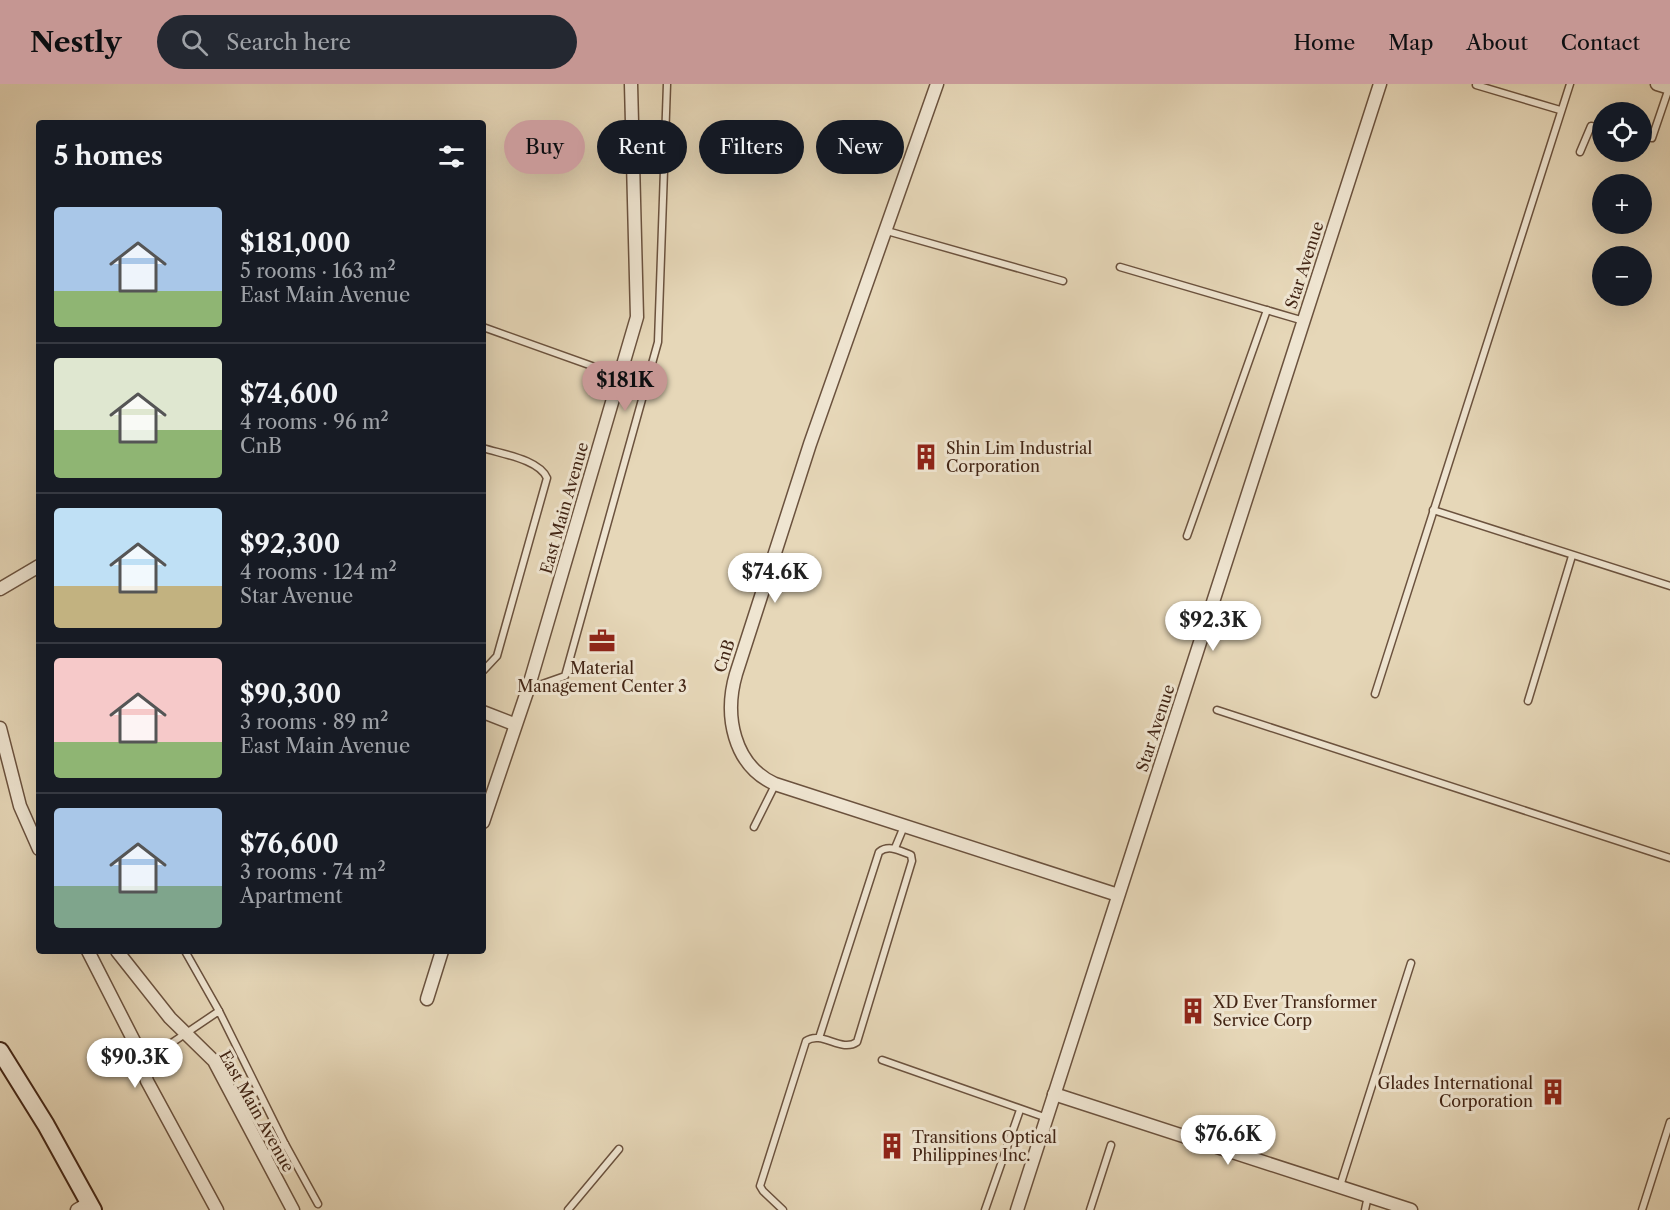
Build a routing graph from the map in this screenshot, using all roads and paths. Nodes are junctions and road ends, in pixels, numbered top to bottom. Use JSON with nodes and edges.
{"nodes":[{"id":1,"x":631,"y":84,"type":"edge"},
{"id":2,"x":667,"y":84,"type":"edge"},
{"id":3,"x":938,"y":84,"type":"edge"},
{"id":4,"x":1380,"y":84,"type":"edge"},
{"id":5,"x":1570,"y":84,"type":"edge"},
{"id":6,"x":1476,"y":85,"type":"edge"},
{"id":7,"x":1665,"y":87,"type":"edge"},
{"id":8,"x":1560,"y":110,"type":"junction"},
{"id":9,"x":1592,"y":126,"type":"edge"},
{"id":10,"x":1652,"y":138,"type":"edge"},
{"id":11,"x":1580,"y":152,"type":"dead end"},
{"id":12,"x":887,"y":231,"type":"junction"},
{"id":13,"x":1120,"y":267,"type":"dead end"},
{"id":14,"x":1063,"y":281,"type":"dead end"},
{"id":15,"x":1267,"y":310,"type":"junction"},
{"id":16,"x":1304,"y":321,"type":"junction"},
{"id":17,"x":486,"y":328,"type":"edge"},
{"id":18,"x":620,"y":376,"type":"junction"},
{"id":19,"x":486,"y":449,"type":"edge"},
{"id":20,"x":1433,"y":510,"type":"junction"},
{"id":21,"x":1187,"y":536,"type":"dead end"},
{"id":22,"x":1572,"y":555,"type":"junction"},
{"id":23,"x":36,"y":568,"type":"edge"},
{"id":24,"x":1670,"y":586,"type":"edge"},
{"id":25,"x":0,"y":589,"type":"edge"},
{"id":26,"x":486,"y":668,"type":"edge"},
{"id":27,"x":528,"y":689,"type":"junction"},
{"id":28,"x":1375,"y":694,"type":"dead end"},
{"id":29,"x":1527,"y":701,"type":"dead end"},
{"id":30,"x":1217,"y":710,"type":"dead end"},
{"id":31,"x":486,"y":713,"type":"edge"},
{"id":32,"x":514,"y":724,"type":"junction"},
{"id":33,"x":0,"y":728,"type":"edge"},
{"id":34,"x":775,"y":784,"type":"junction"},
{"id":35,"x":486,"y":813,"type":"edge"},
{"id":36,"x":905,"y":824,"type":"junction"},
{"id":37,"x":754,"y":827,"type":"dead end"},
{"id":38,"x":36,"y":842,"type":"edge"},
{"id":39,"x":895,"y":848,"type":"junction"},
{"id":40,"x":1670,"y":858,"type":"edge"},
{"id":41,"x":1118,"y":895,"type":"junction"},
{"id":42,"x":90,"y":954,"type":"edge"},
{"id":43,"x":119,"y":954,"type":"edge"},
{"id":44,"x":187,"y":954,"type":"edge"},
{"id":45,"x":441,"y":954,"type":"edge"},
{"id":46,"x":1411,"y":963,"type":"dead end"},
{"id":47,"x":427,"y":999,"type":"dead end"},
{"id":48,"x":219,"y":1011,"type":"junction"},
{"id":49,"x":185,"y":1034,"type":"junction"},
{"id":50,"x":819,"y":1038,"type":"junction"},
{"id":51,"x":0,"y":1051,"type":"edge"},
{"id":52,"x":882,"y":1060,"type":"dead end"},
{"id":53,"x":141,"y":1063,"type":"junction"},
{"id":54,"x":1054,"y":1094,"type":"junction"},
{"id":55,"x":1020,"y":1110,"type":"junction"},
{"id":56,"x":1047,"y":1118,"type":"junction"},
{"id":57,"x":1670,"y":1122,"type":"edge"},
{"id":58,"x":285,"y":1144,"type":"junction"},
{"id":59,"x":1111,"y":1145,"type":"dead end"},
{"id":60,"x":619,"y":1149,"type":"dead end"},
{"id":61,"x":1662,"y":1149,"type":"junction"},
{"id":62,"x":1670,"y":1152,"type":"edge"},
{"id":63,"x":264,"y":1156,"type":"junction"},
{"id":64,"x":1340,"y":1187,"type":"junction"},
{"id":65,"x":1368,"y":1196,"type":"junction"},
{"id":66,"x":318,"y":1204,"type":"dead end"},
{"id":67,"x":86,"y":1208,"type":"edge"},
{"id":68,"x":217,"y":1210,"type":"edge"},
{"id":69,"x":293,"y":1210,"type":"edge"},
{"id":70,"x":568,"y":1210,"type":"edge"},
{"id":71,"x":783,"y":1210,"type":"edge"},
{"id":72,"x":985,"y":1210,"type":"edge"},
{"id":73,"x":1017,"y":1210,"type":"edge"},
{"id":74,"x":1090,"y":1210,"type":"edge"},
{"id":75,"x":1365,"y":1210,"type":"edge"},
{"id":76,"x":1411,"y":1210,"type":"edge"},
{"id":77,"x":1642,"y":1210,"type":"edge"}],
"edges":[{"from":1,"to":18,"type":"street","name":"East Main Avenue"},
{"from":2,"to":27,"type":"lane"},
{"from":3,"to":12,"type":"street","name":"CnB"},
{"from":4,"to":16,"type":"street","name":"Star Avenue"},
{"from":5,"to":8,"type":"lane"},
{"from":6,"to":8,"type":"lane"},
{"from":7,"to":10,"type":"lane"},
{"from":8,"to":20,"type":"lane"},
{"from":9,"to":11,"type":"lane"},
{"from":12,"to":14,"type":"lane"},
{"from":12,"to":34,"type":"street","name":"CnB"},
{"from":13,"to":15,"type":"lane"},
{"from":15,"to":16,"type":"lane"},
{"from":15,"to":21,"type":"lane"},
{"from":16,"to":41,"type":"street","name":"Star Avenue"},
{"from":17,"to":18,"type":"lane"},
{"from":18,"to":27,"type":"street","name":"East Main Avenue"},
{"from":19,"to":26,"type":"lane"},
{"from":20,"to":22,"type":"lane"},
{"from":20,"to":28,"type":"lane"},
{"from":22,"to":24,"type":"lane"},
{"from":22,"to":29,"type":"lane"},
{"from":23,"to":25,"type":"street"},
{"from":27,"to":32,"type":"street","name":"East Main Avenue"},
{"from":30,"to":40,"type":"lane"},
{"from":31,"to":32,"type":"street"},
{"from":32,"to":35,"type":"street","name":"East Main Avenue"},
{"from":33,"to":38,"type":"street"},
{"from":34,"to":36,"type":"street","name":"CnB"},
{"from":34,"to":37,"type":"lane"},
{"from":36,"to":39,"type":"lane"},
{"from":36,"to":41,"type":"street","name":"CnB"},
{"from":39,"to":50,"type":"lane"},
{"from":39,"to":50,"type":"lane"},
{"from":41,"to":54,"type":"street","name":"Star Avenue"},
{"from":42,"to":53,"type":"street"},
{"from":43,"to":49,"type":"street","name":"East Main Avenue"},
{"from":44,"to":48,"type":"lane"},
{"from":45,"to":47,"type":"street"},
{"from":46,"to":64,"type":"lane"},
{"from":48,"to":49,"type":"lane"},
{"from":48,"to":58,"type":"lane"},
{"from":49,"to":53,"type":"lane"},
{"from":49,"to":63,"type":"street","name":"East Main Avenue"},
{"from":50,"to":71,"type":"lane"},
{"from":51,"to":67,"type":"main road"},
{"from":52,"to":55,"type":"lane"},
{"from":53,"to":68,"type":"street"},
{"from":54,"to":56,"type":"street","name":"Star Avenue"},
{"from":54,"to":64,"type":"street"},
{"from":55,"to":56,"type":"lane"},
{"from":55,"to":72,"type":"lane"},
{"from":56,"to":73,"type":"street","name":"Star Avenue"},
{"from":57,"to":61,"type":"lane"},
{"from":58,"to":63,"type":"lane"},
{"from":58,"to":66,"type":"lane"},
{"from":59,"to":74,"type":"lane"},
{"from":60,"to":70,"type":"lane"},
{"from":61,"to":62,"type":"lane"},
{"from":61,"to":77,"type":"lane"},
{"from":63,"to":69,"type":"street","name":"East Main Avenue"},
{"from":64,"to":65,"type":"street"},
{"from":65,"to":75,"type":"lane"},
{"from":65,"to":76,"type":"street"}]}
